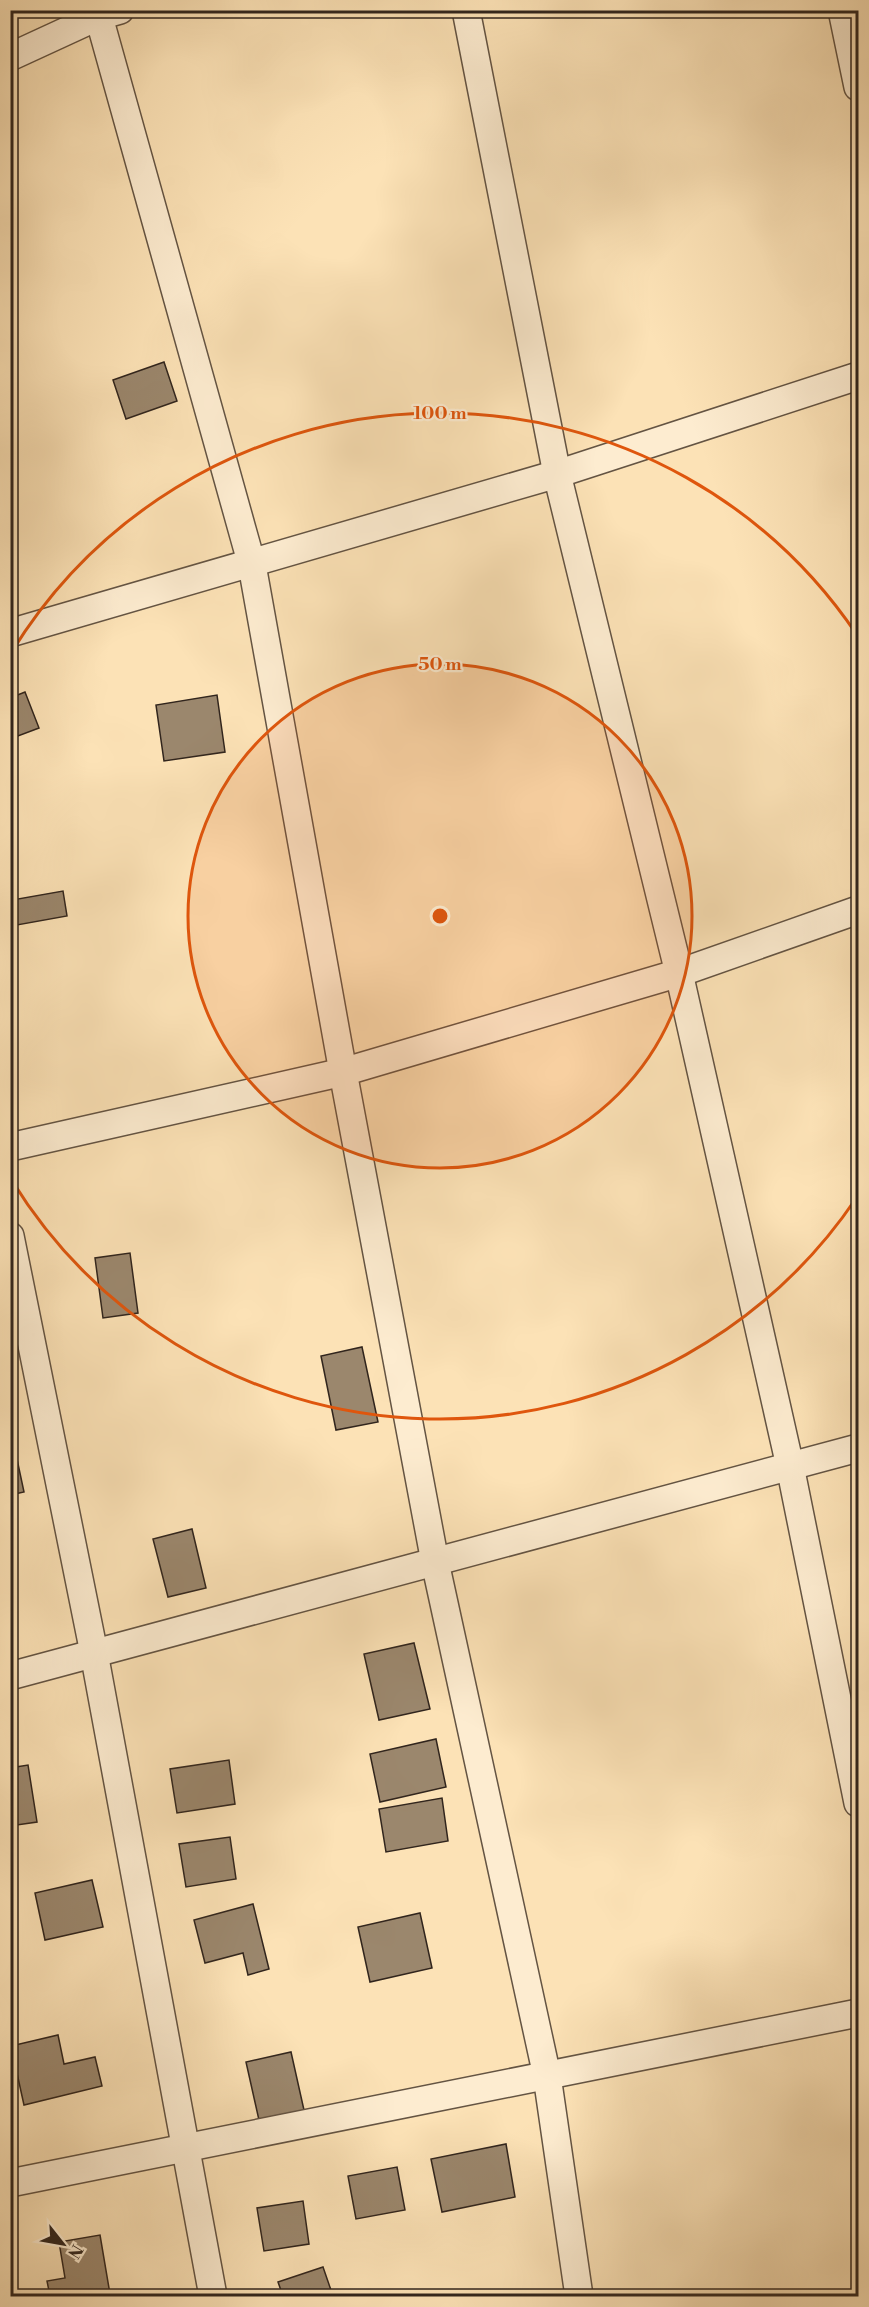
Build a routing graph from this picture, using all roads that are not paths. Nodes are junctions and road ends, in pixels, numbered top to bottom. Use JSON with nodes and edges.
{"nodes":[{"id":1,"x":466,"y":10,"type":"edge"},
{"id":2,"x":842,"y":10,"type":"edge"},
{"id":3,"x":105,"y":12,"type":"edge"},
{"id":4,"x":10,"y":57,"type":"edge"},
{"id":5,"x":858,"y":87,"type":"edge"},
{"id":6,"x":858,"y":376,"type":"edge"},
{"id":7,"x":557,"y":474,"type":"junction"},
{"id":8,"x":252,"y":565,"type":"junction"},
{"id":9,"x":10,"y":633,"type":"edge"},
{"id":10,"x":858,"y":910,"type":"edge"},
{"id":11,"x":680,"y":974,"type":"junction"},
{"id":12,"x":343,"y":1072,"type":"junction"},
{"id":13,"x":10,"y":1147,"type":"edge"},
{"id":14,"x":10,"y":1236,"type":"edge"},
{"id":15,"x":858,"y":1448,"type":"edge"},
{"id":16,"x":790,"y":1466,"type":"junction"},
{"id":17,"x":435,"y":1562,"type":"junction"},
{"id":18,"x":94,"y":1653,"type":"junction"},
{"id":19,"x":10,"y":1676,"type":"edge"},
{"id":20,"x":858,"y":1803,"type":"edge"},
{"id":21,"x":858,"y":2013,"type":"edge"},
{"id":22,"x":547,"y":2076,"type":"junction"},
{"id":23,"x":184,"y":2148,"type":"junction"},
{"id":24,"x":10,"y":2183,"type":"edge"},
{"id":25,"x":213,"y":2296,"type":"edge"},
{"id":26,"x":579,"y":2296,"type":"edge"}],
"edges":[{"from":1,"to":7,"type":"street"},
{"from":2,"to":5,"type":"street"},
{"from":3,"to":4,"type":"street"},
{"from":3,"to":8,"type":"street"},
{"from":6,"to":7,"type":"street"},
{"from":7,"to":8,"type":"street"},
{"from":7,"to":11,"type":"street"},
{"from":8,"to":9,"type":"street"},
{"from":8,"to":12,"type":"street"},
{"from":10,"to":11,"type":"street"},
{"from":11,"to":12,"type":"street"},
{"from":11,"to":16,"type":"street"},
{"from":12,"to":13,"type":"street"},
{"from":12,"to":17,"type":"street"},
{"from":14,"to":18,"type":"street"},
{"from":15,"to":16,"type":"street"},
{"from":16,"to":17,"type":"street"},
{"from":16,"to":20,"type":"street"},
{"from":17,"to":18,"type":"street"},
{"from":17,"to":22,"type":"street"},
{"from":18,"to":19,"type":"street"},
{"from":18,"to":23,"type":"street"},
{"from":21,"to":22,"type":"street"},
{"from":22,"to":23,"type":"street"},
{"from":22,"to":26,"type":"street"},
{"from":23,"to":24,"type":"street"},
{"from":23,"to":25,"type":"street"}]}
